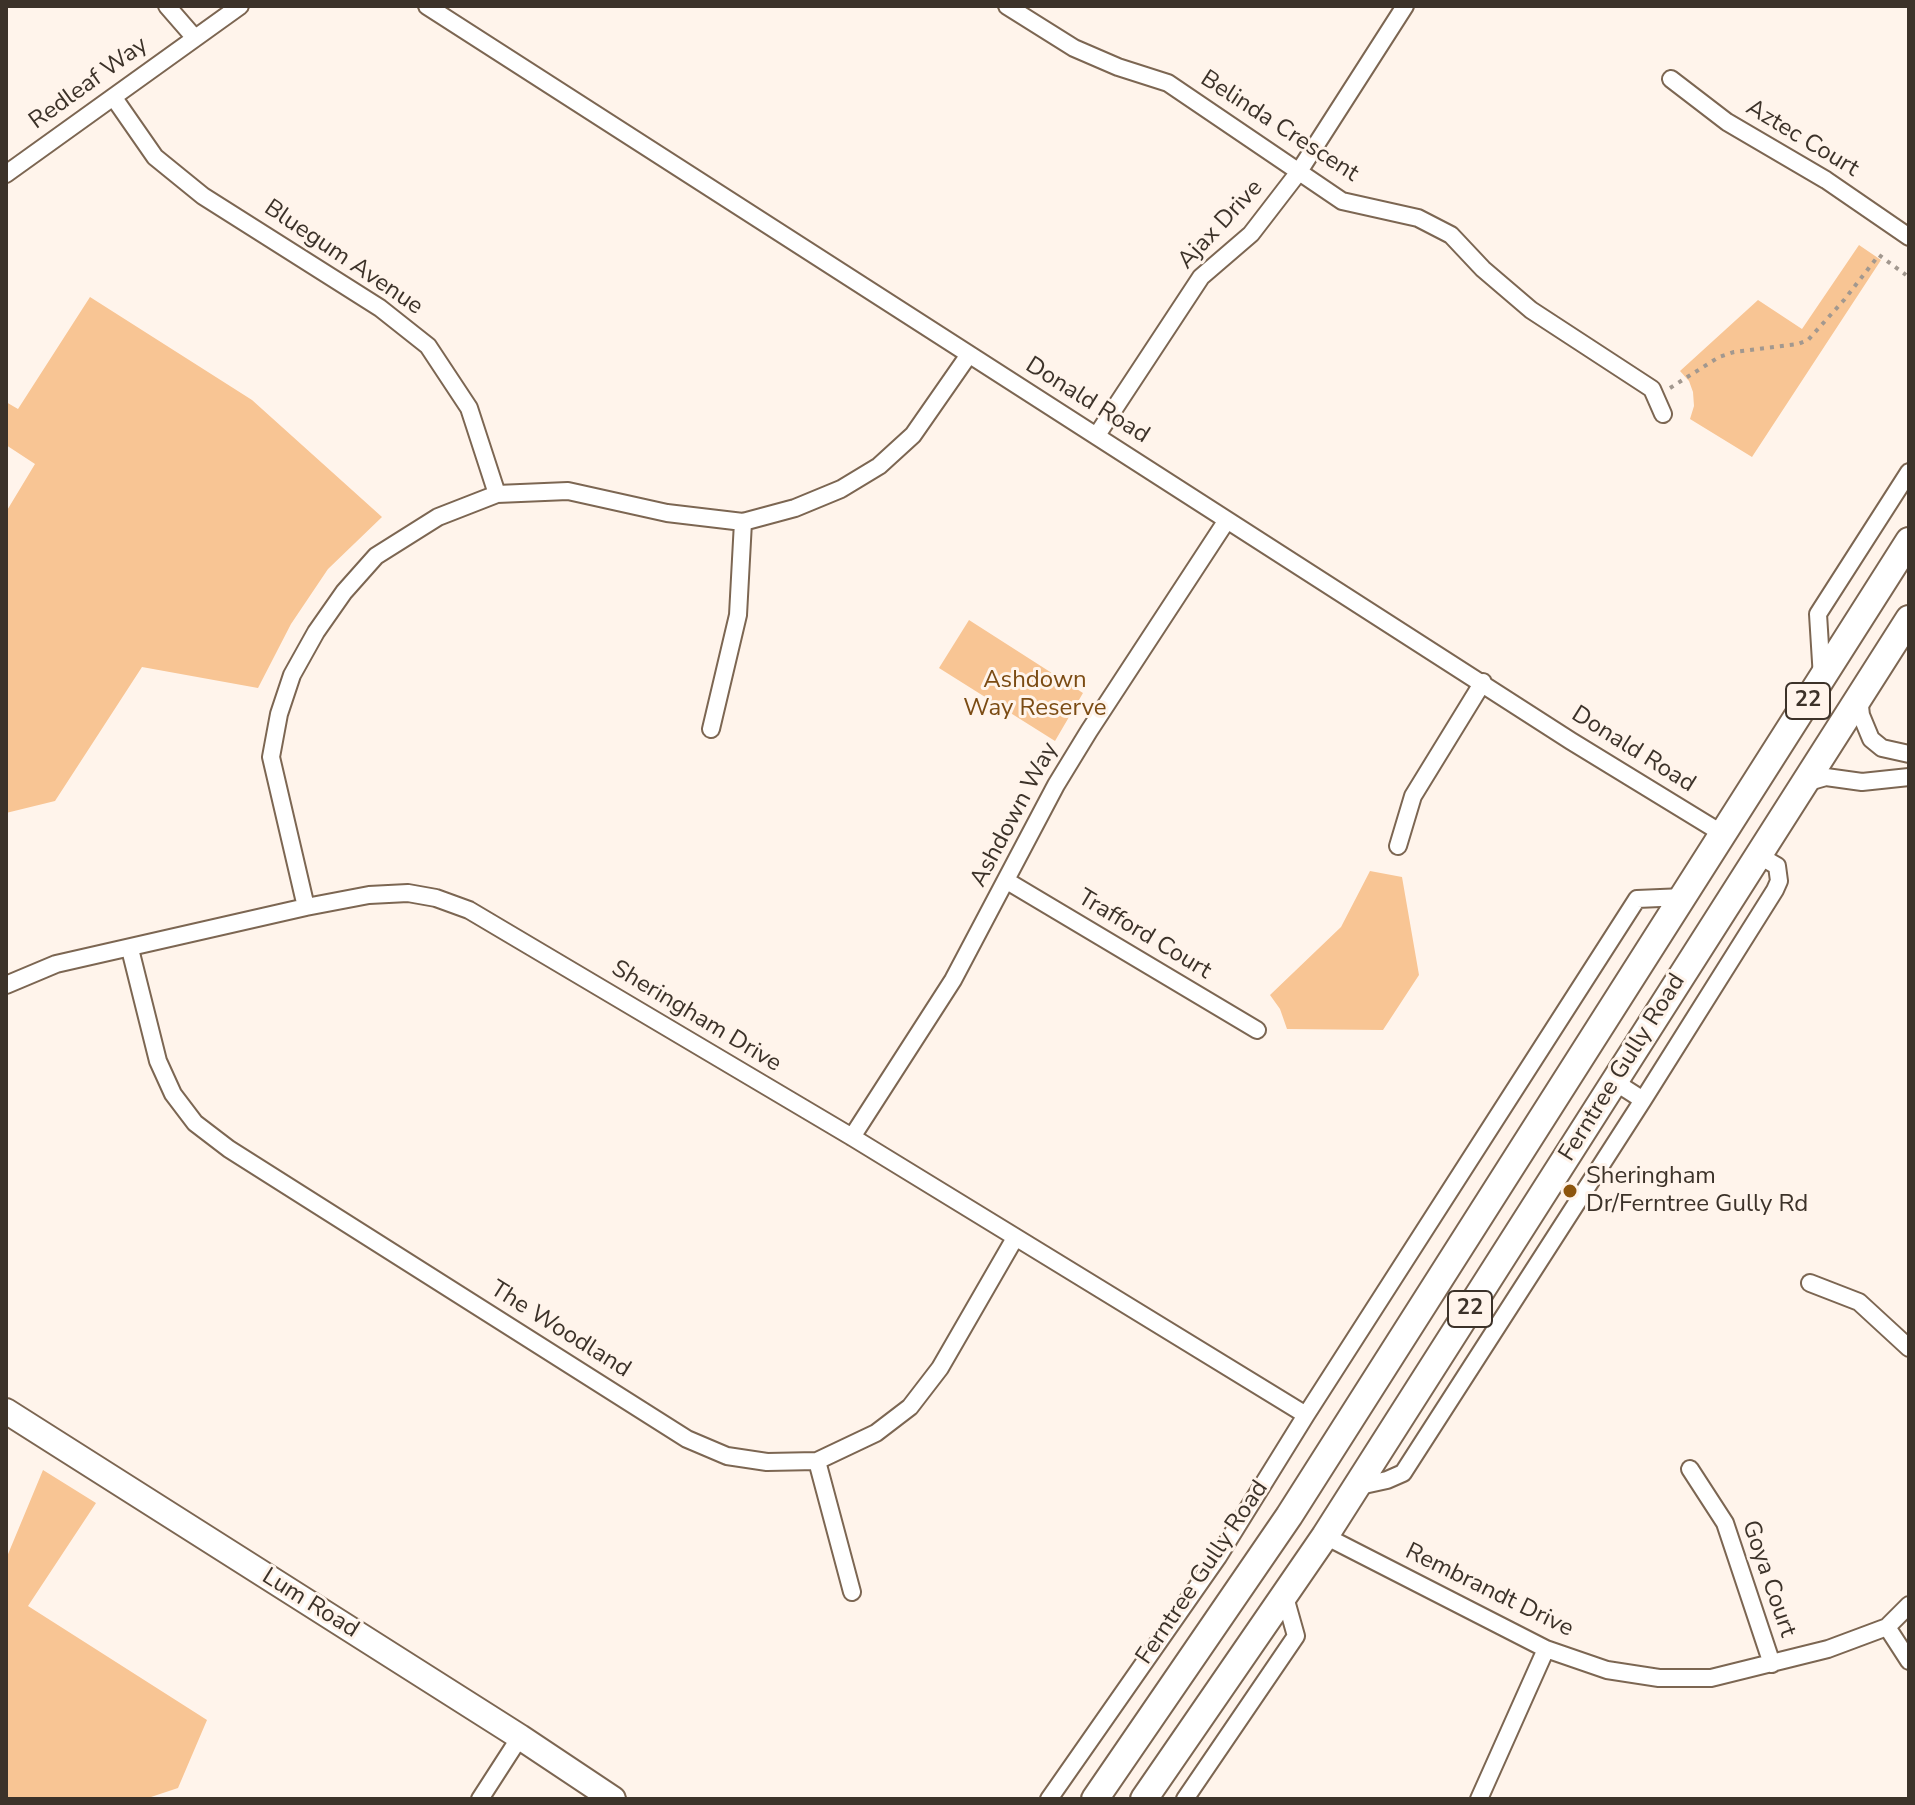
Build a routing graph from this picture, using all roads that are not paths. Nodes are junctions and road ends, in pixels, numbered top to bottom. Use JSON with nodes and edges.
{"nodes":[{"id":1,"x":167,"y":6,"type":"edge"},
{"id":2,"x":240,"y":6,"type":"edge"},
{"id":3,"x":427,"y":6,"type":"edge"},
{"id":4,"x":1007,"y":6,"type":"edge"},
{"id":5,"x":1405,"y":6,"type":"edge"},
{"id":6,"x":194,"y":37,"type":"junction"},
{"id":7,"x":1671,"y":79,"type":"dead end"},
{"id":8,"x":114,"y":98,"type":"junction"},
{"id":9,"x":1298,"y":173,"type":"junction"},
{"id":10,"x":6,"y":174,"type":"edge"},
{"id":11,"x":1909,"y":237,"type":"edge"},
{"id":12,"x":968,"y":356,"type":"junction"},
{"id":13,"x":1659,"y":407,"type":"road end"},
{"id":14,"x":1097,"y":435,"type":"junction"},
{"id":15,"x":1909,"y":472,"type":"edge"},
{"id":16,"x":497,"y":494,"type":"junction"},
{"id":17,"x":1227,"y":520,"type":"junction"},
{"id":18,"x":743,"y":522,"type":"junction"},
{"id":19,"x":1909,"y":541,"type":"edge"},
{"id":20,"x":1900,"y":561,"type":"edge"},
{"id":21,"x":1818,"y":614,"type":"junction"},
{"id":22,"x":1909,"y":619,"type":"edge"},
{"id":23,"x":1806,"y":633,"type":"dead end"},
{"id":24,"x":1822,"y":679,"type":"junction"},
{"id":25,"x":1483,"y":682,"type":"junction"},
{"id":26,"x":1859,"y":698,"type":"junction"},
{"id":27,"x":711,"y":729,"type":"dead end"},
{"id":28,"x":1909,"y":754,"type":"edge"},
{"id":29,"x":1909,"y":777,"type":"edge"},
{"id":30,"x":1805,"y":783,"type":"junction"},
{"id":31,"x":1723,"y":834,"type":"junction"},
{"id":32,"x":1398,"y":846,"type":"dead end"},
{"id":33,"x":1758,"y":855,"type":"junction"},
{"id":34,"x":1007,"y":881,"type":"junction"},
{"id":35,"x":1684,"y":897,"type":"junction"},
{"id":36,"x":306,"y":907,"type":"junction"},
{"id":37,"x":130,"y":949,"type":"junction"},
{"id":38,"x":6,"y":985,"type":"edge"},
{"id":39,"x":1257,"y":1030,"type":"dead end"},
{"id":40,"x":1615,"y":1082,"type":"junction"},
{"id":41,"x":1643,"y":1100,"type":"junction"},
{"id":42,"x":852,"y":1137,"type":"junction"},
{"id":43,"x":1015,"y":1238,"type":"junction"},
{"id":44,"x":1810,"y":1283,"type":"dead end"},
{"id":45,"x":1909,"y":1348,"type":"edge"},
{"id":46,"x":6,"y":1411,"type":"edge"},
{"id":47,"x":1306,"y":1415,"type":"junction"},
{"id":48,"x":817,"y":1461,"type":"junction"},
{"id":49,"x":1690,"y":1469,"type":"dead end"},
{"id":50,"x":1355,"y":1487,"type":"junction"},
{"id":51,"x":1289,"y":1516,"type":"junction"},
{"id":52,"x":1325,"y":1536,"type":"junction"},
{"id":53,"x":852,"y":1592,"type":"dead end"},
{"id":54,"x":1285,"y":1597,"type":"junction"},
{"id":55,"x":1909,"y":1605,"type":"edge"},
{"id":56,"x":1887,"y":1627,"type":"junction"},
{"id":57,"x":1546,"y":1649,"type":"junction"},
{"id":58,"x":1909,"y":1661,"type":"edge"},
{"id":59,"x":1772,"y":1664,"type":"junction"},
{"id":60,"x":520,"y":1737,"type":"junction"},
{"id":61,"x":480,"y":1799,"type":"edge"},
{"id":62,"x":613,"y":1799,"type":"edge"},
{"id":63,"x":1049,"y":1799,"type":"edge"},
{"id":64,"x":1095,"y":1799,"type":"edge"},
{"id":65,"x":1144,"y":1799,"type":"edge"},
{"id":66,"x":1185,"y":1799,"type":"edge"},
{"id":67,"x":1479,"y":1799,"type":"edge"}],
"edges":[{"from":1,"to":6,"type":"street"},
{"from":2,"to":6,"type":"street","name":"Redleaf Way"},
{"from":3,"to":12,"type":"street","name":"Donald Road"},
{"from":4,"to":9,"type":"street","name":"Belinda Crescent"},
{"from":5,"to":9,"type":"street","name":"Ajax Drive"},
{"from":6,"to":8,"type":"street","name":"Redleaf Way"},
{"from":7,"to":11,"type":"street","name":"Aztec Court"},
{"from":8,"to":10,"type":"street","name":"Redleaf Way"},
{"from":8,"to":16,"type":"street","name":"Bluegum Avenue"},
{"from":9,"to":13,"type":"street","name":"Belinda Crescent"},
{"from":9,"to":14,"type":"street","name":"Ajax Drive"},
{"from":12,"to":14,"type":"street","name":"Donald Road"},
{"from":12,"to":18,"type":"street"},
{"from":14,"to":17,"type":"street","name":"Donald Road"},
{"from":15,"to":21,"type":"street"},
{"from":16,"to":18,"type":"street"},
{"from":16,"to":36,"type":"street"},
{"from":17,"to":25,"type":"street","name":"Donald Road"},
{"from":17,"to":34,"type":"street","name":"Ashdown Way"},
{"from":18,"to":27,"type":"street"},
{"from":19,"to":20,"type":"main road","name":"Ferntree Gully Road","number":"22"},
{"from":20,"to":24,"type":"main road","name":"Ferntree Gully Road","number":"22"},
{"from":21,"to":23,"type":"street"},
{"from":21,"to":24,"type":"street"},
{"from":22,"to":26,"type":"main road","name":"Ferntree Gully Road","number":"22"},
{"from":24,"to":31,"type":"main road","name":"Ferntree Gully Road","number":"22"},
{"from":25,"to":31,"type":"street","name":"Donald Road"},
{"from":25,"to":32,"type":"street"},
{"from":26,"to":28,"type":"street"},
{"from":26,"to":30,"type":"main road","name":"Ferntree Gully Road","number":"22"},
{"from":29,"to":30,"type":"street"},
{"from":30,"to":33,"type":"main road","name":"Ferntree Gully Road","number":"22"},
{"from":31,"to":33,"type":"main road"},
{"from":31,"to":35,"type":"main road","name":"Ferntree Gully Road","number":"22"},
{"from":33,"to":40,"type":"main road","name":"Ferntree Gully Road","number":"22"},
{"from":33,"to":41,"type":"street"},
{"from":34,"to":39,"type":"street","name":"Trafford Court"},
{"from":34,"to":42,"type":"street","name":"Ashdown Way"},
{"from":35,"to":47,"type":"street","name":"Ferntree Gully Road"},
{"from":35,"to":51,"type":"main road","name":"Ferntree Gully Road","number":"22"},
{"from":36,"to":37,"type":"street","name":"Sheringham Drive"},
{"from":36,"to":42,"type":"street","name":"Sheringham Drive"},
{"from":37,"to":38,"type":"street","name":"Sheringham Drive"},
{"from":37,"to":48,"type":"street","name":"The Woodland"},
{"from":40,"to":41,"type":"street"},
{"from":40,"to":50,"type":"main road","name":"Ferntree Gully Road","number":"22"},
{"from":41,"to":50,"type":"street"},
{"from":42,"to":43,"type":"street","name":"Sheringham Drive"},
{"from":43,"to":47,"type":"street","name":"Sheringham Drive"},
{"from":43,"to":48,"type":"street","name":"The Woodland"},
{"from":44,"to":45,"type":"street"},
{"from":46,"to":60,"type":"street","name":"Lum Road"},
{"from":47,"to":63,"type":"street","name":"Ferntree Gully Road"},
{"from":48,"to":53,"type":"street"},
{"from":49,"to":59,"type":"street","name":"Goya Court"},
{"from":50,"to":52,"type":"main road","name":"Ferntree Gully Road","number":"22"},
{"from":51,"to":52,"type":"main road"},
{"from":51,"to":64,"type":"main road","name":"Ferntree Gully Road","number":"22"},
{"from":52,"to":54,"type":"main road","name":"Ferntree Gully Road","number":"22"},
{"from":52,"to":57,"type":"street","name":"Rembrandt Drive"},
{"from":54,"to":65,"type":"main road","name":"Ferntree Gully Road","number":"22"},
{"from":54,"to":66,"type":"street"},
{"from":55,"to":56,"type":"street","name":"Rembrandt Drive"},
{"from":56,"to":58,"type":"street"},
{"from":56,"to":59,"type":"street","name":"Rembrandt Drive"},
{"from":57,"to":59,"type":"street","name":"Rembrandt Drive"},
{"from":57,"to":67,"type":"street"},
{"from":60,"to":61,"type":"street"},
{"from":60,"to":62,"type":"street","name":"Lum Road"}]}
